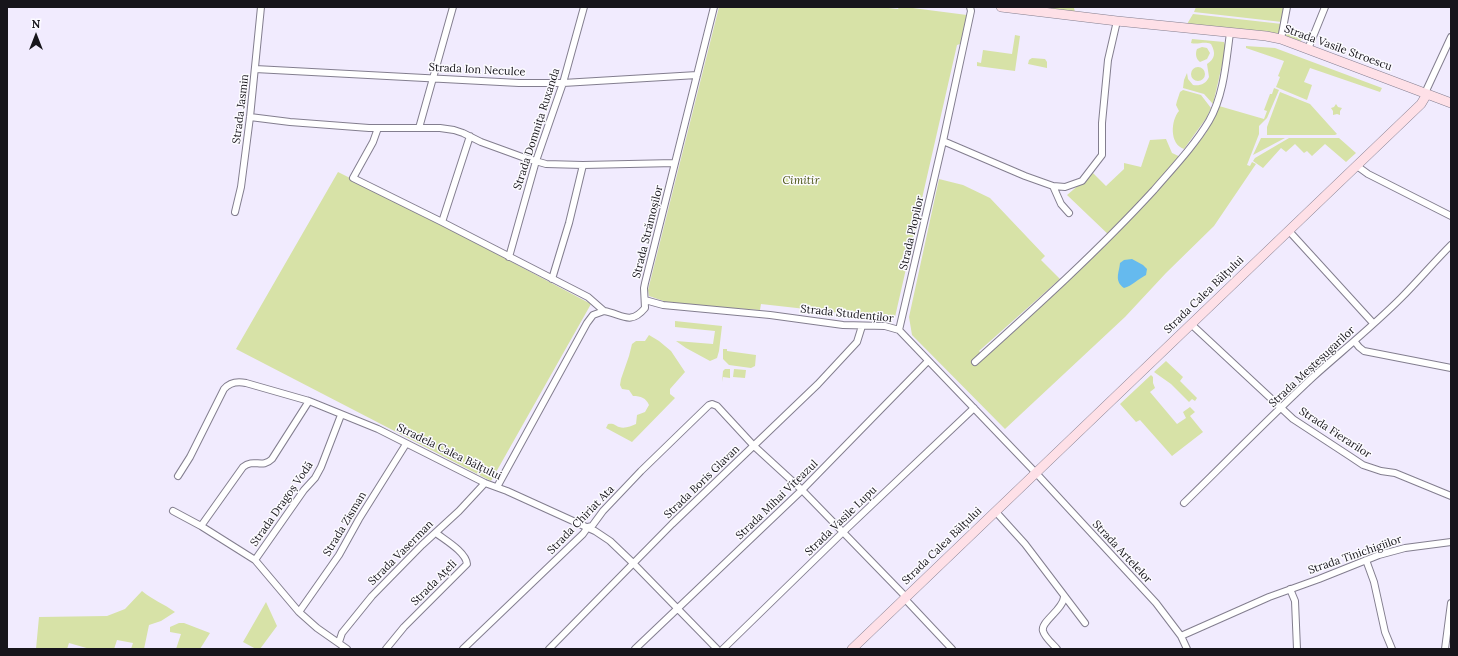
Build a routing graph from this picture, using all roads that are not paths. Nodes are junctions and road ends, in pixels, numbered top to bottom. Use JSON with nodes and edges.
{"nodes":[{"id":1,"x":261,"y":7,"type":"edge"},
{"id":2,"x":453,"y":7,"type":"edge"},
{"id":3,"x":584,"y":7,"type":"edge"},
{"id":4,"x":714,"y":7,"type":"edge"},
{"id":5,"x":970,"y":7,"type":"edge"},
{"id":6,"x":1001,"y":7,"type":"edge"},
{"id":7,"x":1287,"y":7,"type":"edge"},
{"id":8,"x":1325,"y":7,"type":"edge"},
{"id":9,"x":1117,"y":21,"type":"junction"},
{"id":10,"x":1230,"y":33,"type":"junction"},
{"id":11,"x":1451,"y":37,"type":"edge"},
{"id":12,"x":1281,"y":39,"type":"junction"},
{"id":13,"x":1308,"y":49,"type":"junction"},
{"id":14,"x":255,"y":69,"type":"junction"},
{"id":15,"x":697,"y":75,"type":"junction"},
{"id":16,"x":432,"y":78,"type":"junction"},
{"id":17,"x":563,"y":84,"type":"junction"},
{"id":18,"x":1426,"y":93,"type":"junction"},
{"id":19,"x":1451,"y":103,"type":"edge"},
{"id":20,"x":250,"y":117,"type":"junction"},
{"id":21,"x":378,"y":128,"type":"junction"},
{"id":22,"x":419,"y":128,"type":"junction"},
{"id":23,"x":470,"y":136,"type":"junction"},
{"id":24,"x":943,"y":141,"type":"junction"},
{"id":25,"x":536,"y":161,"type":"junction"},
{"id":26,"x":675,"y":163,"type":"junction"},
{"id":27,"x":583,"y":165,"type":"junction"},
{"id":28,"x":1357,"y":166,"type":"junction"},
{"id":29,"x":1053,"y":186,"type":"junction"},
{"id":30,"x":235,"y":212,"type":"dead end"},
{"id":31,"x":1069,"y":213,"type":"dead end"},
{"id":32,"x":1451,"y":216,"type":"edge"},
{"id":33,"x":442,"y":222,"type":"junction"},
{"id":34,"x":1289,"y":231,"type":"junction"},
{"id":35,"x":1451,"y":245,"type":"edge"},
{"id":36,"x":508,"y":257,"type":"junction"},
{"id":37,"x":552,"y":278,"type":"junction"},
{"id":38,"x":645,"y":300,"type":"junction"},
{"id":39,"x":604,"y":311,"type":"junction"},
{"id":40,"x":1373,"y":323,"type":"junction"},
{"id":41,"x":1191,"y":324,"type":"junction"},
{"id":42,"x":862,"y":326,"type":"junction"},
{"id":43,"x":900,"y":330,"type":"junction"},
{"id":44,"x":1355,"y":342,"type":"junction"},
{"id":45,"x":928,"y":361,"type":"junction"},
{"id":46,"x":974,"y":362,"type":"dead end"},
{"id":47,"x":1451,"y":368,"type":"edge"},
{"id":48,"x":309,"y":401,"type":"junction"},
{"id":49,"x":974,"y":408,"type":"junction"},
{"id":50,"x":1280,"y":409,"type":"junction"},
{"id":51,"x":341,"y":415,"type":"junction"},
{"id":52,"x":406,"y":444,"type":"junction"},
{"id":53,"x":754,"y":446,"type":"junction"},
{"id":54,"x":1036,"y":473,"type":"junction"},
{"id":55,"x":178,"y":476,"type":"dead end"},
{"id":56,"x":485,"y":483,"type":"junction"},
{"id":57,"x":497,"y":488,"type":"junction"},
{"id":58,"x":802,"y":490,"type":"junction"},
{"id":59,"x":1451,"y":496,"type":"edge"},
{"id":60,"x":1184,"y":503,"type":"dead end"},
{"id":61,"x":173,"y":511,"type":"dead end"},
{"id":62,"x":996,"y":512,"type":"junction"},
{"id":63,"x":201,"y":526,"type":"junction"},
{"id":64,"x":588,"y":527,"type":"junction"},
{"id":65,"x":436,"y":533,"type":"junction"},
{"id":66,"x":842,"y":533,"type":"junction"},
{"id":67,"x":1451,"y":542,"type":"edge"},
{"id":68,"x":255,"y":560,"type":"junction"},
{"id":69,"x":1366,"y":560,"type":"junction"},
{"id":70,"x":634,"y":564,"type":"junction"},
{"id":71,"x":1290,"y":588,"type":"junction"},
{"id":72,"x":1064,"y":597,"type":"junction"},
{"id":73,"x":905,"y":598,"type":"junction"},
{"id":74,"x":1451,"y":603,"type":"edge"},
{"id":75,"x":678,"y":608,"type":"junction"},
{"id":76,"x":298,"y":612,"type":"junction"},
{"id":77,"x":1450,"y":614,"type":"edge"},
{"id":78,"x":1085,"y":622,"type":"dead end"},
{"id":79,"x":1181,"y":636,"type":"junction"},
{"id":80,"x":339,"y":642,"type":"junction"},
{"id":81,"x":347,"y":649,"type":"edge"},
{"id":82,"x":386,"y":649,"type":"edge"},
{"id":83,"x":463,"y":649,"type":"edge"},
{"id":84,"x":549,"y":649,"type":"edge"},
{"id":85,"x":635,"y":649,"type":"edge"},
{"id":86,"x":717,"y":649,"type":"edge"},
{"id":87,"x":723,"y":649,"type":"edge"},
{"id":88,"x":852,"y":649,"type":"edge"},
{"id":89,"x":952,"y":649,"type":"edge"},
{"id":90,"x":1057,"y":649,"type":"edge"},
{"id":91,"x":1187,"y":649,"type":"edge"},
{"id":92,"x":1297,"y":649,"type":"edge"},
{"id":93,"x":1392,"y":649,"type":"edge"},
{"id":94,"x":1445,"y":649,"type":"edge"}],
"edges":[{"from":1,"to":14,"type":"street","name":"Strada Jasmin"},
{"from":2,"to":16,"type":"street"},
{"from":3,"to":17,"type":"street","name":"Strada Domnița Ruxanda"},
{"from":4,"to":15,"type":"street","name":"Strada Strămoșilor"},
{"from":5,"to":24,"type":"street","name":"Strada Plopilor"},
{"from":6,"to":9,"type":"main road","name":"Strada Vasile Stroescu"},
{"from":7,"to":12,"type":"street"},
{"from":8,"to":13,"type":"street"},
{"from":9,"to":10,"type":"main road","name":"Strada Vasile Stroescu"},
{"from":9,"to":29,"type":"street"},
{"from":10,"to":12,"type":"main road","name":"Strada Vasile Stroescu"},
{"from":10,"to":46,"type":"street"},
{"from":11,"to":18,"type":"street"},
{"from":12,"to":13,"type":"main road","name":"Strada Vasile Stroescu"},
{"from":13,"to":18,"type":"main road","name":"Strada Vasile Stroescu"},
{"from":14,"to":16,"type":"street","name":"Strada Ion Neculce"},
{"from":14,"to":20,"type":"street","name":"Strada Jasmin"},
{"from":15,"to":17,"type":"street","name":"Strada Ion Neculce"},
{"from":15,"to":26,"type":"street","name":"Strada Strămoșilor"},
{"from":16,"to":17,"type":"street","name":"Strada Ion Neculce"},
{"from":16,"to":22,"type":"street"},
{"from":17,"to":25,"type":"street","name":"Strada Domnița Ruxanda"},
{"from":18,"to":19,"type":"main road","name":"Strada Vasile Stroescu"},
{"from":18,"to":28,"type":"main road","name":"Strada Calea Bălțului"},
{"from":20,"to":21,"type":"street"},
{"from":20,"to":30,"type":"street","name":"Strada Jasmin"},
{"from":21,"to":22,"type":"street"},
{"from":21,"to":33,"type":"street"},
{"from":22,"to":23,"type":"street"},
{"from":23,"to":25,"type":"street"},
{"from":23,"to":33,"type":"street"},
{"from":24,"to":29,"type":"street"},
{"from":24,"to":43,"type":"street","name":"Strada Plopilor"},
{"from":25,"to":27,"type":"street"},
{"from":25,"to":36,"type":"street","name":"Strada Domnița Ruxanda"},
{"from":26,"to":27,"type":"street"},
{"from":26,"to":38,"type":"street","name":"Strada Strămoșilor"},
{"from":27,"to":37,"type":"street"},
{"from":28,"to":32,"type":"street"},
{"from":28,"to":34,"type":"main road","name":"Strada Calea Bălțului"},
{"from":29,"to":31,"type":"street"},
{"from":33,"to":36,"type":"street"},
{"from":34,"to":40,"type":"street"},
{"from":34,"to":41,"type":"main road","name":"Strada Calea Bălțului"},
{"from":35,"to":40,"type":"street","name":"Strada Meșteșugarilor"},
{"from":36,"to":37,"type":"street"},
{"from":37,"to":39,"type":"street"},
{"from":38,"to":39,"type":"street","name":"Strada Strămoșilor"},
{"from":38,"to":42,"type":"street","name":"Strada Studenților"},
{"from":39,"to":57,"type":"street"},
{"from":40,"to":44,"type":"street","name":"Strada Meșteșugarilor"},
{"from":41,"to":50,"type":"street","name":"Strada Fierarilor"},
{"from":41,"to":54,"type":"main road","name":"Strada Calea Bălțului"},
{"from":42,"to":43,"type":"street","name":"Strada Studenților"},
{"from":42,"to":53,"type":"street","name":"Strada Boris Glavan"},
{"from":43,"to":45,"type":"street","name":"Strada Studenților"},
{"from":44,"to":47,"type":"street"},
{"from":44,"to":50,"type":"street","name":"Strada Meșteșugarilor"},
{"from":45,"to":49,"type":"street","name":"Strada Studenților"},
{"from":45,"to":58,"type":"street","name":"Strada Mihai Viteazul"},
{"from":48,"to":51,"type":"street","name":"Stradela Calea Bălțului"},
{"from":48,"to":55,"type":"street","name":"Stradela Calea Bălțului"},
{"from":48,"to":63,"type":"street"},
{"from":49,"to":54,"type":"street","name":"Strada Studenților"},
{"from":49,"to":66,"type":"street","name":"Strada Vasile Lupu"},
{"from":50,"to":59,"type":"street","name":"Strada Fierarilor"},
{"from":50,"to":60,"type":"street","name":"Strada Meșteșugarilor"},
{"from":51,"to":52,"type":"street","name":"Stradela Calea Bălțului"},
{"from":51,"to":68,"type":"street","name":"Strada Dragoș Vodă"},
{"from":52,"to":56,"type":"street","name":"Stradela Calea Bălțului"},
{"from":52,"to":76,"type":"street","name":"Strada Zisman"},
{"from":53,"to":58,"type":"street"},
{"from":53,"to":64,"type":"street","name":"Strada Chiriat Ata"},
{"from":53,"to":70,"type":"street","name":"Strada Boris Glavan"},
{"from":54,"to":62,"type":"main road","name":"Strada Calea Bălțului"},
{"from":54,"to":79,"type":"street","name":"Strada Artelelor"},
{"from":56,"to":57,"type":"street","name":"Stradela Calea Bălțului"},
{"from":56,"to":65,"type":"street","name":"Strada Vaserman"},
{"from":57,"to":64,"type":"street","name":"Stradela Calea Bălțului"},
{"from":58,"to":66,"type":"street"},
{"from":58,"to":75,"type":"street","name":"Strada Mihai Viteazul"},
{"from":61,"to":63,"type":"street"},
{"from":62,"to":72,"type":"street","name":"Strada Calea Bălțului"},
{"from":62,"to":73,"type":"main road","name":"Strada Calea Bălțului"},
{"from":63,"to":68,"type":"street"},
{"from":64,"to":70,"type":"street","name":"Stradela Calea Bălțului"},
{"from":64,"to":83,"type":"street","name":"Strada Chiriat Ata"},
{"from":65,"to":80,"type":"street","name":"Strada Vaserman"},
{"from":65,"to":82,"type":"street","name":"Strada Ațeli"},
{"from":66,"to":73,"type":"street"},
{"from":66,"to":87,"type":"street","name":"Strada Vasile Lupu"},
{"from":67,"to":69,"type":"street","name":"Strada Tinichigiilor"},
{"from":68,"to":76,"type":"street"},
{"from":69,"to":71,"type":"street","name":"Strada Tinichigiilor"},
{"from":69,"to":93,"type":"street"},
{"from":70,"to":75,"type":"street","name":"Stradela Calea Bălțului"},
{"from":70,"to":84,"type":"street","name":"Strada Boris Glavan"},
{"from":71,"to":79,"type":"street","name":"Strada Tinichigiilor"},
{"from":71,"to":92,"type":"street"},
{"from":72,"to":78,"type":"street","name":"Strada Calea Bălțului"},
{"from":72,"to":90,"type":"street"},
{"from":73,"to":88,"type":"main road","name":"Strada Calea Bălțului"},
{"from":73,"to":89,"type":"street","name":"Strada Calea Bălțului"},
{"from":74,"to":77,"type":"street"},
{"from":75,"to":85,"type":"street","name":"Strada Mihai Viteazul"},
{"from":75,"to":86,"type":"street","name":"Stradela Calea Bălțului"},
{"from":76,"to":80,"type":"street"},
{"from":77,"to":94,"type":"street"},
{"from":79,"to":91,"type":"street","name":"Strada Artelelor"},
{"from":80,"to":81,"type":"street"}]}
